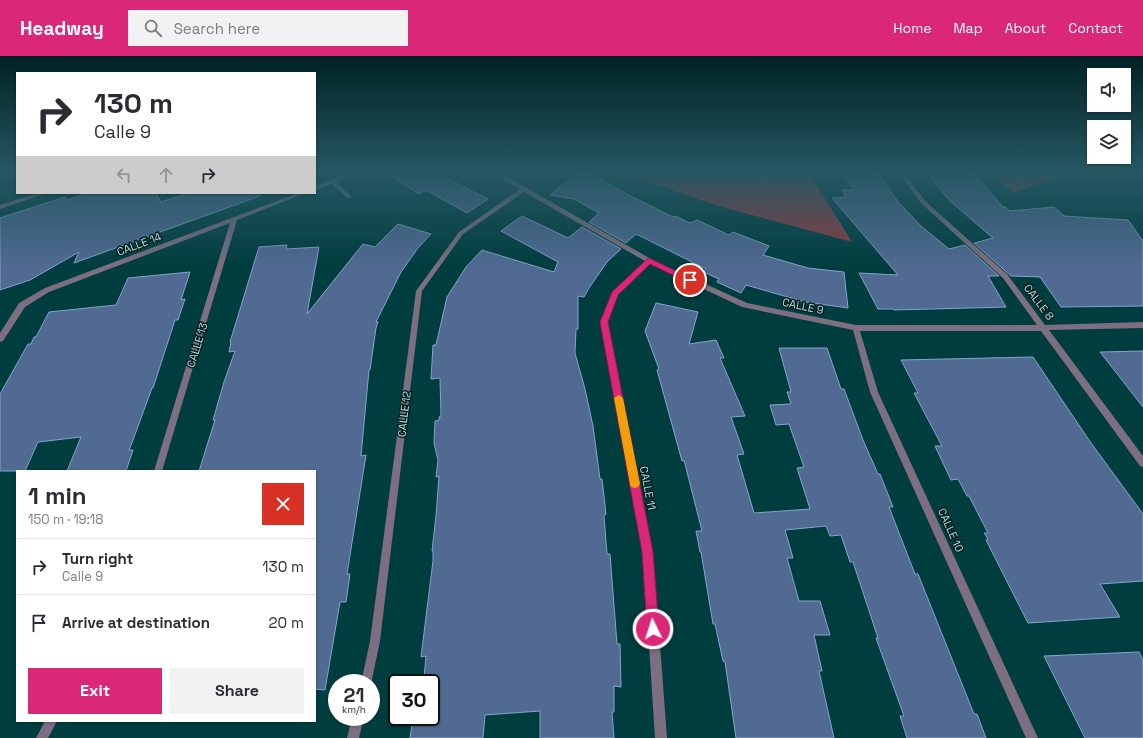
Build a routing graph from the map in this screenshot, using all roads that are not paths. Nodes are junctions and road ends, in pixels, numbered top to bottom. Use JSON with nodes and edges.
{"nodes":[{"id":1,"x":13,"y":203,"type":"edge"},
{"id":2,"x":276,"y":203,"type":"edge"},
{"id":3,"x":505,"y":203,"type":"edge"},
{"id":4,"x":548,"y":203,"type":"edge"},
{"id":5,"x":924,"y":203,"type":"edge"},
{"id":6,"x":0,"y":207,"type":"edge"},
{"id":7,"x":235,"y":218,"type":"junction"},
{"id":8,"x":649,"y":260,"type":"junction"},
{"id":9,"x":1143,"y":325,"type":"edge"},
{"id":10,"x":856,"y":328,"type":"junction"},
{"id":11,"x":1044,"y":328,"type":"junction"},
{"id":12,"x":0,"y":339,"type":"edge"},
{"id":13,"x":1143,"y":463,"type":"edge"},
{"id":14,"x":158,"y":470,"type":"edge"},
{"id":15,"x":368,"y":674,"type":"edge"},
{"id":16,"x":50,"y":722,"type":"edge"},
{"id":17,"x":356,"y":726,"type":"edge"},
{"id":18,"x":42,"y":738,"type":"edge"},
{"id":19,"x":353,"y":738,"type":"edge"},
{"id":20,"x":661,"y":738,"type":"edge"},
{"id":21,"x":1032,"y":738,"type":"edge"}],
"edges":[{"from":1,"to":6,"type":"street"},
{"from":2,"to":7,"type":"street","name":"CALLE 14"},
{"from":3,"to":15,"type":"street","name":"CALLE 12"},
{"from":4,"to":8,"type":"street","name":"CALLE 9"},
{"from":5,"to":11,"type":"street","name":"CALLE 8"},
{"from":7,"to":12,"type":"street","name":"CALLE 14"},
{"from":7,"to":14,"type":"street","name":"CALLE 13"},
{"from":8,"to":10,"type":"street","name":"CALLE 9"},
{"from":8,"to":20,"type":"street","name":"CALLE 11"},
{"from":9,"to":11,"type":"street","name":"CALLE 9"},
{"from":10,"to":11,"type":"street","name":"CALLE 9"},
{"from":10,"to":21,"type":"street","name":"CALLE 10"},
{"from":11,"to":13,"type":"street","name":"CALLE 8"},
{"from":16,"to":18,"type":"street"},
{"from":17,"to":19,"type":"street"}]}
